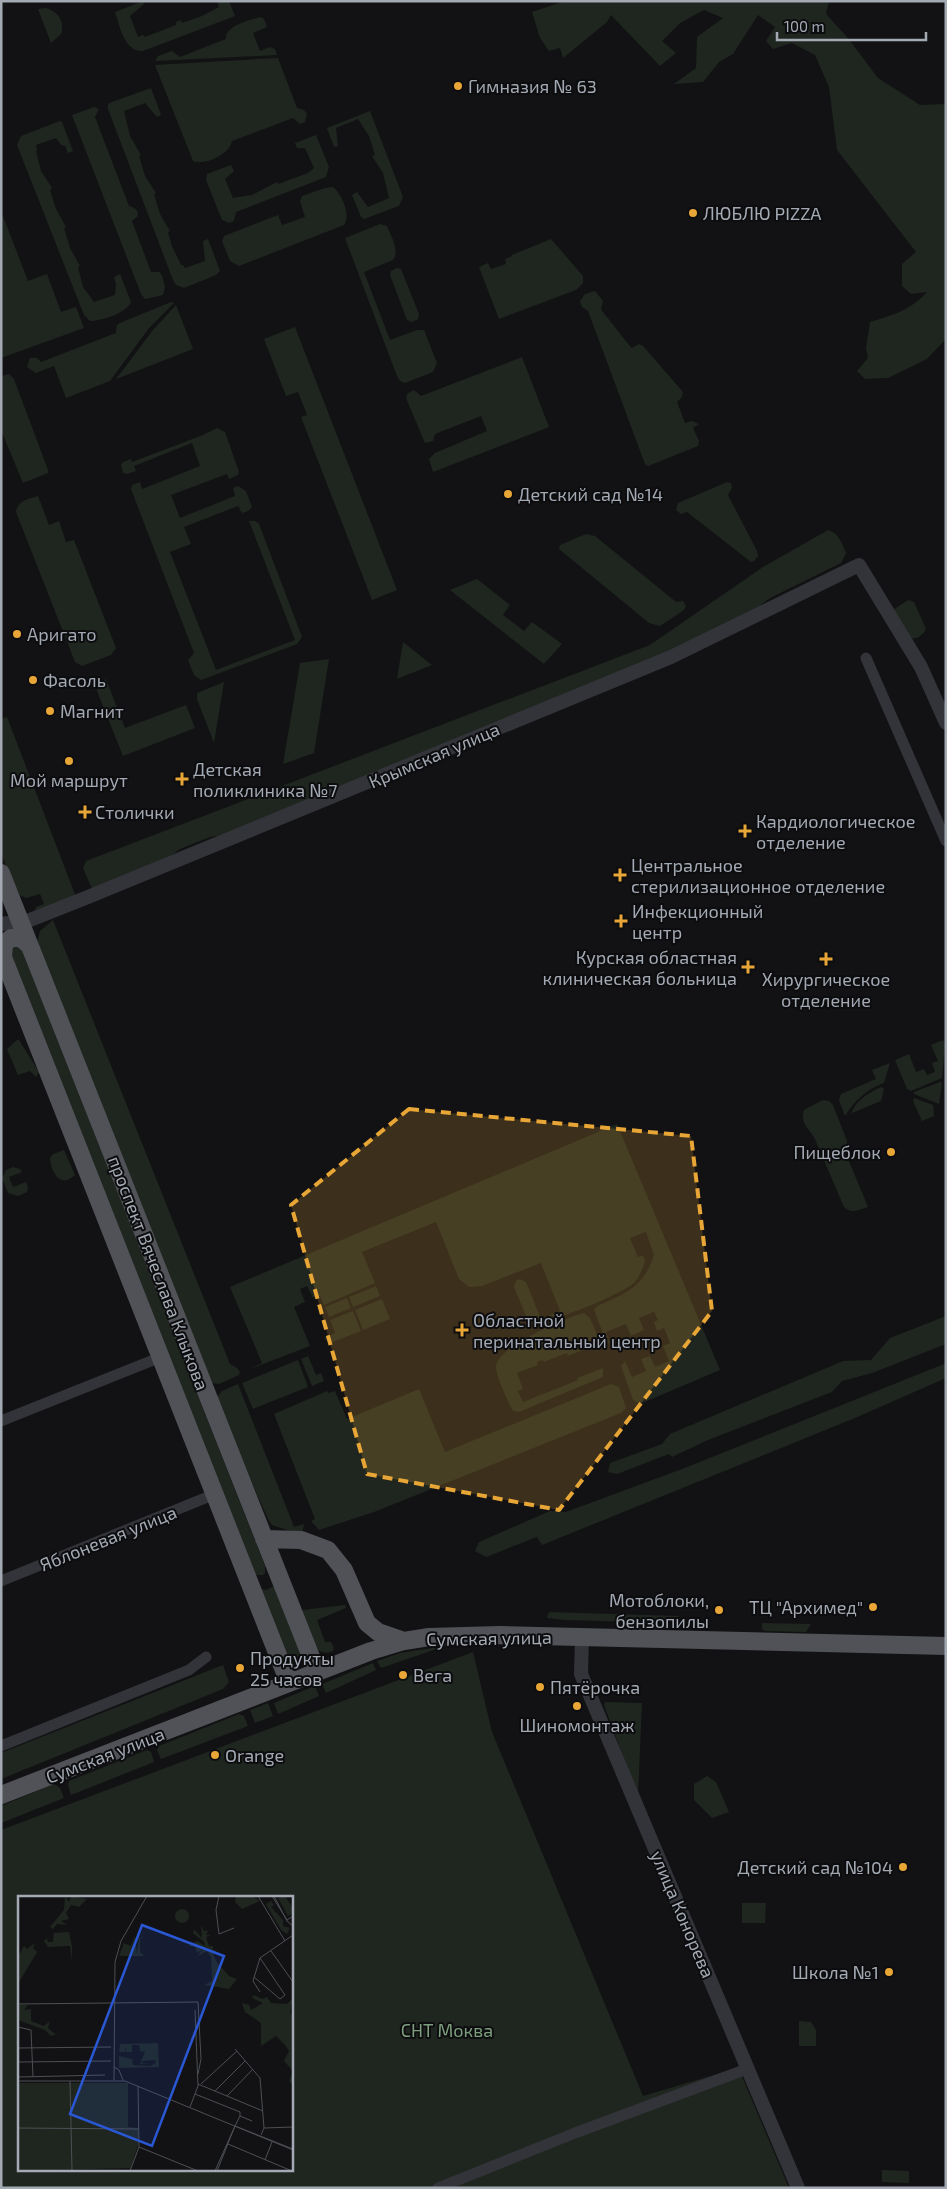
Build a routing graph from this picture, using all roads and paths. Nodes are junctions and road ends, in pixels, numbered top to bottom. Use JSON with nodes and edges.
{"nodes":[{"id":1,"x":866,"y":658,"type":"dead end"},
{"id":2,"x":946,"y":723,"type":"edge"},
{"id":3,"x":946,"y":841,"type":"edge"},
{"id":4,"x":1,"y":873,"type":"edge"},
{"id":5,"x":10,"y":896,"type":"junction"},
{"id":6,"x":1,"y":914,"type":"edge"},
{"id":7,"x":20,"y":922,"type":"junction"},
{"id":8,"x":1,"y":924,"type":"edge"},
{"id":9,"x":30,"y":946,"type":"junction"},
{"id":10,"x":2,"y":955,"type":"edge"},
{"id":11,"x":161,"y":1357,"type":"junction"},
{"id":12,"x":1,"y":1421,"type":"edge"},
{"id":13,"x":215,"y":1494,"type":"junction"},
{"id":14,"x":264,"y":1539,"type":"junction"},
{"id":15,"x":273,"y":1561,"type":"junction"},
{"id":16,"x":246,"y":1574,"type":"junction"},
{"id":17,"x":1,"y":1581,"type":"edge"},
{"id":18,"x":582,"y":1637,"type":"junction"},
{"id":19,"x":404,"y":1641,"type":"junction"},
{"id":20,"x":946,"y":1646,"type":"edge"},
{"id":21,"x":206,"y":1657,"type":"dead end"},
{"id":22,"x":317,"y":1672,"type":"junction"},
{"id":23,"x":289,"y":1683,"type":"junction"},
{"id":24,"x":1,"y":1746,"type":"edge"},
{"id":25,"x":1,"y":1795,"type":"edge"},
{"id":26,"x":747,"y":2069,"type":"junction"},
{"id":27,"x":438,"y":2188,"type":"edge"},
{"id":28,"x":798,"y":2188,"type":"edge"}],
"edges":[{"from":1,"to":3,"type":"street"},
{"from":2,"to":7,"type":"street","name":"Крымская улица"},
{"from":4,"to":5,"type":"main road","name":"проспект Вячеслава Клыкова"},
{"from":5,"to":6,"type":"main road"},
{"from":5,"to":7,"type":"main road","name":"проспект Вячеслава Клыкова"},
{"from":7,"to":8,"type":"street","name":"Крымская улица"},
{"from":7,"to":9,"type":"main road","name":"проспект Вячеслава Клыкова"},
{"from":9,"to":10,"type":"main road"},
{"from":9,"to":14,"type":"main road","name":"проспект Вячеслава Клыкова"},
{"from":10,"to":11,"type":"main road","name":"проспект Вячеслава Клыкова"},
{"from":11,"to":12,"type":"street"},
{"from":11,"to":13,"type":"main road","name":"проспект Вячеслава Клыкова"},
{"from":13,"to":16,"type":"main road","name":"проспект Вячеслава Клыкова"},
{"from":13,"to":17,"type":"street","name":"Яблоневая улица"},
{"from":14,"to":15,"type":"main road","name":"проспект Вячеслава Клыкова"},
{"from":14,"to":19,"type":"main road"},
{"from":15,"to":16,"type":"main road"},
{"from":15,"to":22,"type":"main road","name":"проспект Вячеслава Клыкова"},
{"from":16,"to":23,"type":"main road","name":"проспект Вячеслава Клыкова"},
{"from":18,"to":19,"type":"main road","name":"Сумская улица"},
{"from":18,"to":20,"type":"main road","name":"Сумская улица"},
{"from":18,"to":26,"type":"street","name":"улица Конорева"},
{"from":19,"to":22,"type":"main road","name":"Сумская улица"},
{"from":21,"to":24,"type":"street"},
{"from":22,"to":23,"type":"main road","name":"Сумская улица"},
{"from":23,"to":25,"type":"main road","name":"Сумская улица"},
{"from":26,"to":27,"type":"street"},
{"from":26,"to":28,"type":"street","name":"улица Конорева"}]}
